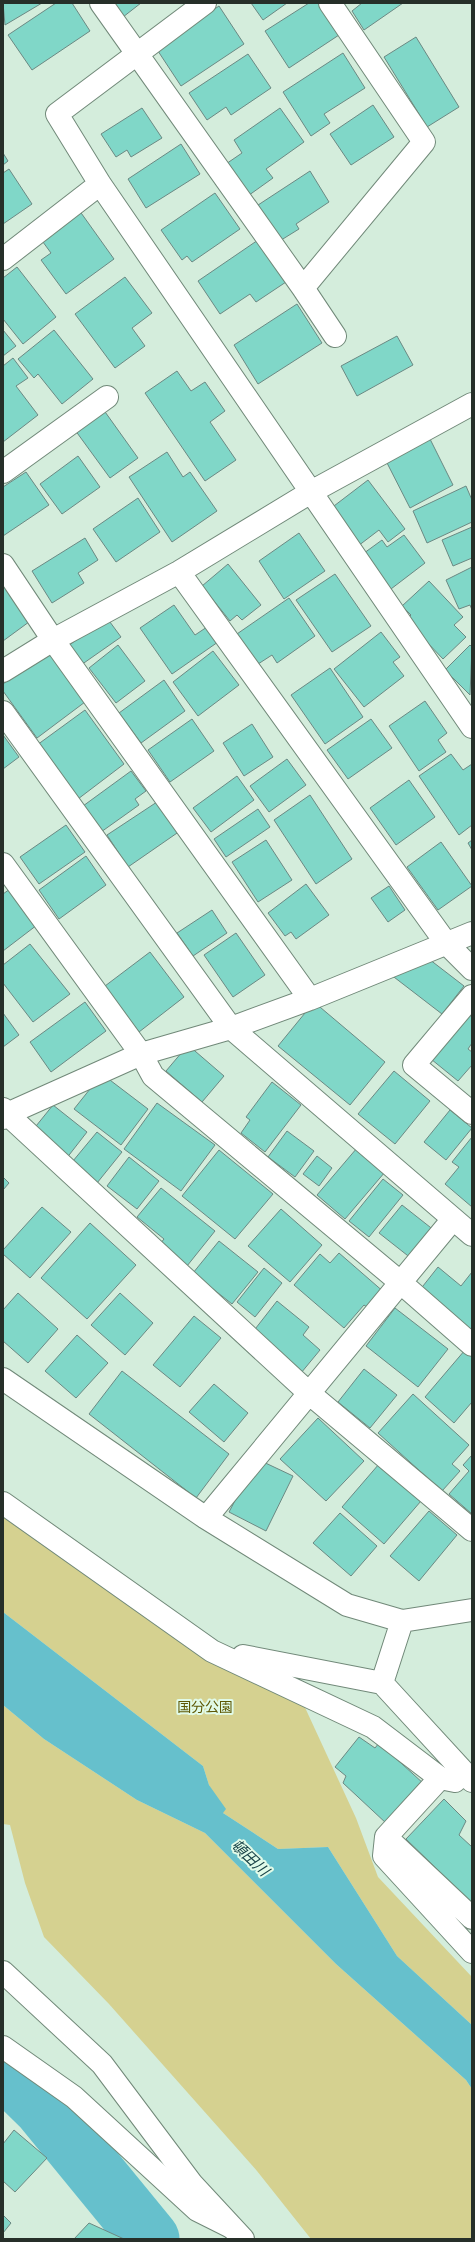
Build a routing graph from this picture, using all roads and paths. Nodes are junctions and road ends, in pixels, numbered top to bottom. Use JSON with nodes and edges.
{"nodes":[{"id":1,"x":101,"y":3,"type":"edge"},
{"id":2,"x":205,"y":3,"type":"edge"},
{"id":3,"x":330,"y":3,"type":"edge"},
{"id":4,"x":137,"y":53,"type":"junction"},
{"id":5,"x":100,"y":184,"type":"junction"},
{"id":6,"x":5,"y":254,"type":"edge"},
{"id":7,"x":304,"y":288,"type":"junction"},
{"id":8,"x":335,"y":336,"type":"dead end"},
{"id":9,"x":107,"y":397,"type":"dead end"},
{"id":10,"x":470,"y":409,"type":"edge"},
{"id":11,"x":3,"y":472,"type":"edge"},
{"id":12,"x":311,"y":492,"type":"junction"},
{"id":13,"x":3,"y":565,"type":"edge"},
{"id":14,"x":180,"y":572,"type":"junction"},
{"id":15,"x":53,"y":640,"type":"junction"},
{"id":16,"x":3,"y":671,"type":"edge"},
{"id":17,"x":3,"y":712,"type":"edge"},
{"id":18,"x":472,"y":727,"type":"edge"},
{"id":19,"x":3,"y":864,"type":"edge"},
{"id":20,"x":472,"y":933,"type":"edge"},
{"id":21,"x":446,"y":943,"type":"junction"},
{"id":22,"x":472,"y":968,"type":"edge"},
{"id":23,"x":472,"y":996,"type":"edge"},
{"id":24,"x":310,"y":999,"type":"junction"},
{"id":25,"x":231,"y":1028,"type":"junction"},
{"id":26,"x":141,"y":1054,"type":"junction"},
{"id":27,"x":472,"y":1113,"type":"edge"},
{"id":28,"x":4,"y":1114,"type":"edge"},
{"id":29,"x":453,"y":1219,"type":"junction"},
{"id":30,"x":472,"y":1235,"type":"edge"},
{"id":31,"x":400,"y":1282,"type":"junction"},
{"id":32,"x":472,"y":1345,"type":"edge"},
{"id":33,"x":3,"y":1379,"type":"edge"},
{"id":34,"x":310,"y":1394,"type":"junction"},
{"id":35,"x":3,"y":1503,"type":"edge"},
{"id":36,"x":206,"y":1518,"type":"junction"},
{"id":37,"x":472,"y":1530,"type":"edge"},
{"id":38,"x":472,"y":1610,"type":"edge"},
{"id":39,"x":402,"y":1621,"type":"junction"},
{"id":40,"x":212,"y":1651,"type":"junction"},
{"id":41,"x":382,"y":1683,"type":"junction"},
{"id":42,"x":440,"y":1778,"type":"junction"},
{"id":43,"x":472,"y":1781,"type":"edge"},
{"id":44,"x":472,"y":1785,"type":"edge"},
{"id":45,"x":386,"y":1837,"type":"junction"},
{"id":46,"x":472,"y":1918,"type":"edge"},
{"id":47,"x":472,"y":1952,"type":"edge"},
{"id":48,"x":3,"y":1972,"type":"edge"},
{"id":49,"x":3,"y":2047,"type":"edge"},
{"id":50,"x":238,"y":2233,"type":"edge"}],
"edges":[{"from":1,"to":4,"type":"street"},
{"from":2,"to":4,"type":"street"},
{"from":3,"to":7,"type":"street"},
{"from":4,"to":5,"type":"street"},
{"from":4,"to":7,"type":"street"},
{"from":5,"to":6,"type":"street"},
{"from":5,"to":12,"type":"street"},
{"from":7,"to":8,"type":"street"},
{"from":9,"to":11,"type":"street"},
{"from":10,"to":12,"type":"street"},
{"from":12,"to":14,"type":"street"},
{"from":12,"to":18,"type":"street"},
{"from":13,"to":15,"type":"street"},
{"from":14,"to":15,"type":"street"},
{"from":14,"to":21,"type":"street"},
{"from":15,"to":16,"type":"street"},
{"from":15,"to":24,"type":"street"},
{"from":17,"to":25,"type":"street"},
{"from":19,"to":26,"type":"street"},
{"from":20,"to":21,"type":"street"},
{"from":21,"to":22,"type":"street"},
{"from":21,"to":24,"type":"street"},
{"from":23,"to":27,"type":"street"},
{"from":24,"to":25,"type":"street"},
{"from":25,"to":26,"type":"street"},
{"from":25,"to":29,"type":"street"},
{"from":26,"to":28,"type":"street"},
{"from":26,"to":31,"type":"street"},
{"from":28,"to":34,"type":"street"},
{"from":29,"to":30,"type":"street"},
{"from":29,"to":31,"type":"street"},
{"from":31,"to":32,"type":"street"},
{"from":31,"to":34,"type":"street"},
{"from":33,"to":36,"type":"street"},
{"from":34,"to":36,"type":"street"},
{"from":34,"to":37,"type":"street"},
{"from":35,"to":40,"type":"street"},
{"from":36,"to":39,"type":"street"},
{"from":38,"to":39,"type":"street"},
{"from":39,"to":41,"type":"street"},
{"from":40,"to":41,"type":"street"},
{"from":40,"to":42,"type":"street"},
{"from":41,"to":43,"type":"street"},
{"from":42,"to":44,"type":"street"},
{"from":42,"to":45,"type":"street"},
{"from":45,"to":46,"type":"street"},
{"from":45,"to":47,"type":"street"},
{"from":48,"to":50,"type":"street"},
{"from":49,"to":50,"type":"street"}]}
